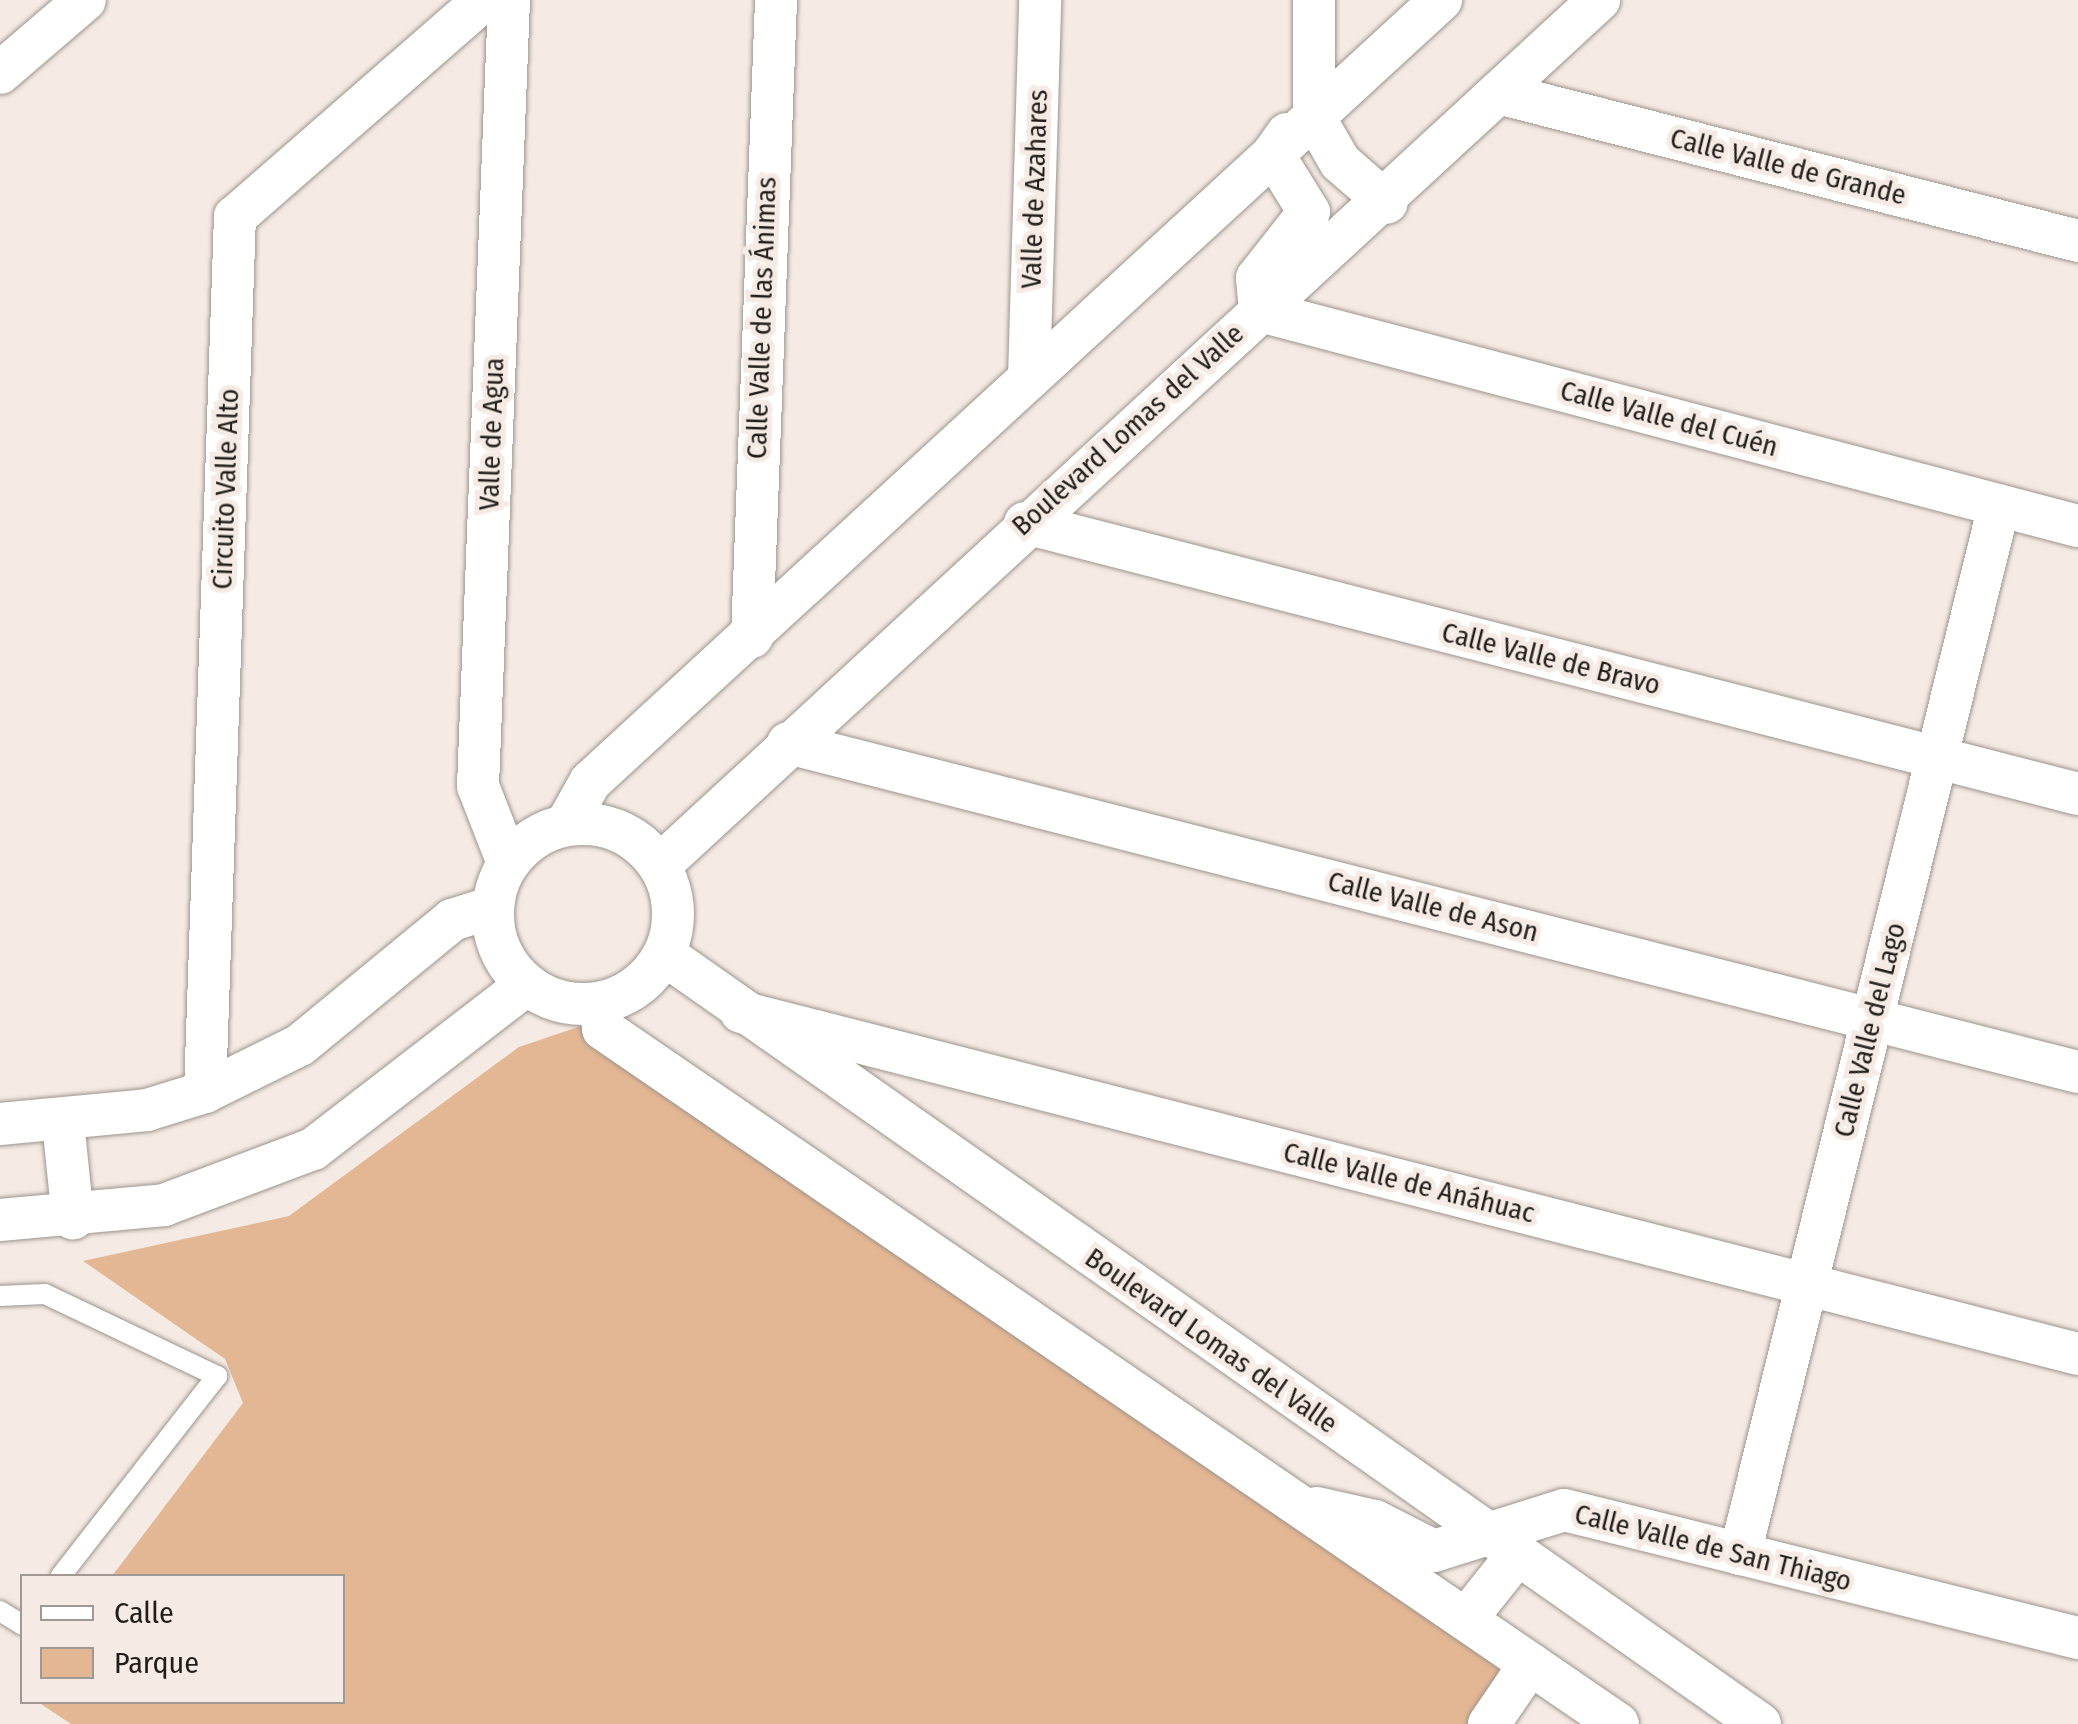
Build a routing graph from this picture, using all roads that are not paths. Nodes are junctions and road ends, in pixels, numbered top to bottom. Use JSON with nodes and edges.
{"nodes":[{"id":1,"x":85,"y":0,"type":"edge"},
{"id":2,"x":484,"y":0,"type":"edge"},
{"id":3,"x":508,"y":0,"type":"edge"},
{"id":4,"x":776,"y":0,"type":"edge"},
{"id":5,"x":1040,"y":0,"type":"edge"},
{"id":6,"x":1314,"y":0,"type":"edge"},
{"id":7,"x":1441,"y":0,"type":"edge"},
{"id":8,"x":1599,"y":0,"type":"edge"},
{"id":9,"x":0,"y":73,"type":"edge"},
{"id":10,"x":1498,"y":93,"type":"junction"},
{"id":11,"x":1312,"y":106,"type":"junction"},
{"id":12,"x":1273,"y":154,"type":"junction"},
{"id":13,"x":1387,"y":202,"type":"junction"},
{"id":14,"x":2078,"y":241,"type":"edge"},
{"id":15,"x":1260,"y":310,"type":"junction"},
{"id":16,"x":1029,"y":378,"type":"junction"},
{"id":17,"x":2000,"y":506,"type":"junction"},
{"id":18,"x":1024,"y":524,"type":"junction"},
{"id":19,"x":2078,"y":526,"type":"edge"},
{"id":20,"x":752,"y":637,"type":"junction"},
{"id":21,"x":788,"y":743,"type":"junction"},
{"id":22,"x":1937,"y":758,"type":"junction"},
{"id":23,"x":2078,"y":794,"type":"edge"},
{"id":24,"x":566,"y":825,"type":"junction"},
{"id":25,"x":508,"y":863,"type":"junction"},
{"id":26,"x":660,"y":865,"type":"junction"},
{"id":27,"x":492,"y":907,"type":"junction"},
{"id":28,"x":665,"y":955,"type":"junction"},
{"id":29,"x":526,"y":984,"type":"junction"},
{"id":30,"x":600,"y":1004,"type":"junction"},
{"id":31,"x":741,"y":1012,"type":"junction"},
{"id":32,"x":1872,"y":1019,"type":"junction"},
{"id":33,"x":2078,"y":1072,"type":"edge"},
{"id":34,"x":205,"y":1092,"type":"junction"},
{"id":35,"x":63,"y":1122,"type":"junction"},
{"id":36,"x":0,"y":1124,"type":"edge"},
{"id":37,"x":73,"y":1218,"type":"junction"},
{"id":38,"x":0,"y":1220,"type":"edge"},
{"id":39,"x":1807,"y":1285,"type":"junction"},
{"id":40,"x":0,"y":1296,"type":"edge"},
{"id":41,"x":2078,"y":1354,"type":"edge"},
{"id":42,"x":1299,"y":1506,"type":"junction"},
{"id":43,"x":1481,"y":1530,"type":"junction"},
{"id":44,"x":1740,"y":1554,"type":"junction"},
{"id":45,"x":1517,"y":1555,"type":"junction"},
{"id":46,"x":63,"y":1574,"type":"edge"},
{"id":47,"x":1466,"y":1620,"type":"junction"},
{"id":48,"x":2078,"y":1638,"type":"edge"},
{"id":49,"x":1530,"y":1664,"type":"junction"},
{"id":50,"x":1488,"y":1724,"type":"edge"},
{"id":51,"x":1618,"y":1724,"type":"edge"},
{"id":52,"x":1760,"y":1724,"type":"edge"}],
"edges":[{"from":1,"to":9,"type":"street"},
{"from":2,"to":34,"type":"street","name":"Circuito Valle Alto"},
{"from":3,"to":25,"type":"street","name":"Valle de Agua"},
{"from":4,"to":20,"type":"street","name":"Calle Valle de las Ánimas"},
{"from":5,"to":16,"type":"street","name":"Valle de Azahares"},
{"from":6,"to":11,"type":"street"},
{"from":7,"to":11,"type":"street"},
{"from":8,"to":10,"type":"street","name":"Boulevard Lomas del Valle"},
{"from":10,"to":13,"type":"street","name":"Boulevard Lomas del Valle"},
{"from":10,"to":14,"type":"street","name":"Calle Valle de Grande"},
{"from":11,"to":12,"type":"street"},
{"from":11,"to":13,"type":"street"},
{"from":12,"to":15,"type":"street"},
{"from":12,"to":16,"type":"street"},
{"from":13,"to":15,"type":"street","name":"Boulevard Lomas del Valle"},
{"from":15,"to":17,"type":"street","name":"Calle Valle del Cuén"},
{"from":15,"to":18,"type":"street","name":"Boulevard Lomas del Valle"},
{"from":16,"to":20,"type":"street"},
{"from":17,"to":19,"type":"street","name":"Calle Valle del Cuén"},
{"from":17,"to":22,"type":"street","name":"Calle Valle del Lago"},
{"from":18,"to":21,"type":"street","name":"Boulevard Lomas del Valle"},
{"from":18,"to":22,"type":"street","name":"Calle Valle de Bravo"},
{"from":20,"to":24,"type":"street"},
{"from":21,"to":26,"type":"street","name":"Boulevard Lomas del Valle"},
{"from":21,"to":32,"type":"street","name":"Calle Valle de Ason"},
{"from":22,"to":23,"type":"street","name":"Calle Valle de Bravo"},
{"from":22,"to":32,"type":"street","name":"Calle Valle del Lago"},
{"from":24,"to":25,"type":"street"},
{"from":24,"to":26,"type":"street"},
{"from":25,"to":27,"type":"street"},
{"from":26,"to":28,"type":"street"},
{"from":27,"to":29,"type":"street"},
{"from":27,"to":34,"type":"street"},
{"from":28,"to":30,"type":"street"},
{"from":28,"to":31,"type":"street","name":"Boulevard Lomas del Valle"},
{"from":29,"to":30,"type":"street"},
{"from":29,"to":37,"type":"street"},
{"from":30,"to":42,"type":"street"},
{"from":31,"to":39,"type":"street","name":"Calle Valle de Anáhuac"},
{"from":31,"to":43,"type":"street","name":"Boulevard Lomas del Valle"},
{"from":32,"to":33,"type":"street","name":"Calle Valle de Ason"},
{"from":32,"to":39,"type":"street","name":"Calle Valle del Lago"},
{"from":34,"to":35,"type":"street"},
{"from":35,"to":36,"type":"street"},
{"from":35,"to":37,"type":"street"},
{"from":37,"to":38,"type":"street"},
{"from":39,"to":41,"type":"street","name":"Calle Valle de Anáhuac"},
{"from":39,"to":44,"type":"street","name":"Calle Valle del Lago"},
{"from":40,"to":46,"type":"lane"},
{"from":42,"to":43,"type":"street","name":"Calle Valle de San Thiago"},
{"from":42,"to":47,"type":"street"},
{"from":43,"to":44,"type":"street","name":"Calle Valle de San Thiago"},
{"from":43,"to":45,"type":"street","name":"Boulevard Lomas del Valle"},
{"from":44,"to":48,"type":"street","name":"Calle Valle de San Thiago"},
{"from":45,"to":47,"type":"street"},
{"from":45,"to":52,"type":"street","name":"Boulevard Lomas del Valle"},
{"from":47,"to":49,"type":"street"},
{"from":49,"to":50,"type":"street"},
{"from":49,"to":51,"type":"street"}]}
